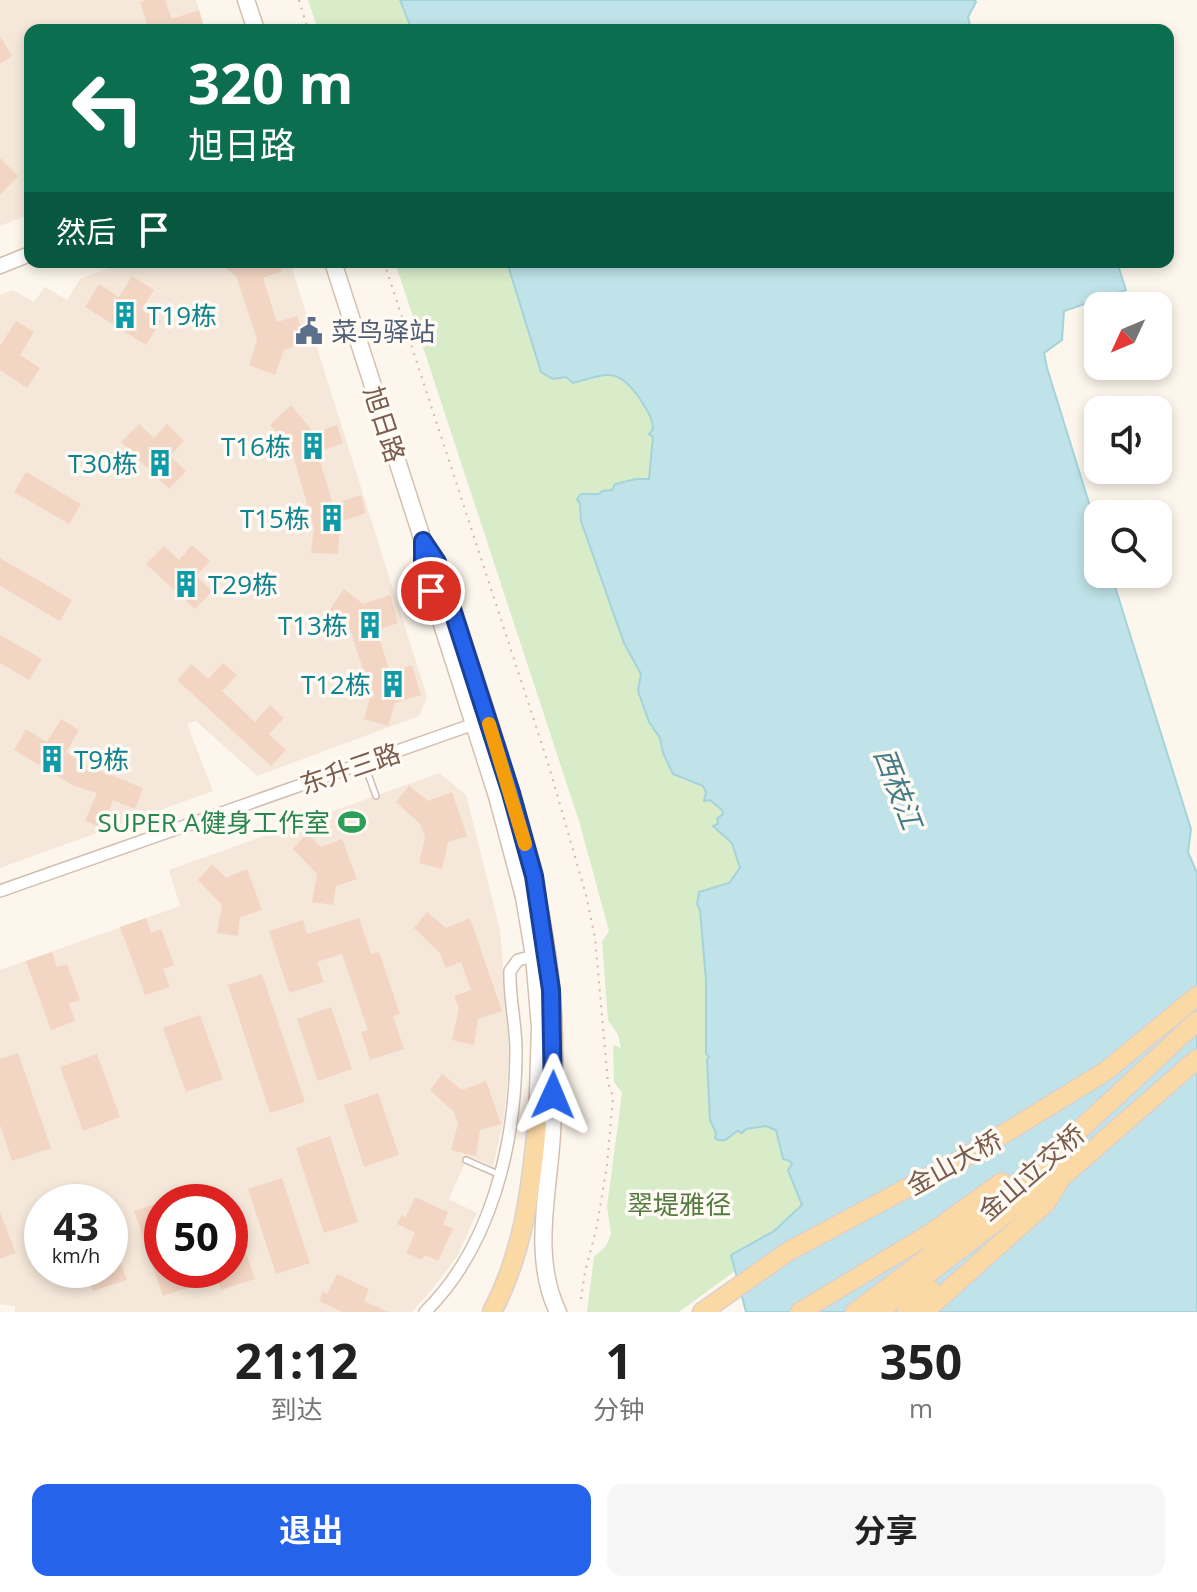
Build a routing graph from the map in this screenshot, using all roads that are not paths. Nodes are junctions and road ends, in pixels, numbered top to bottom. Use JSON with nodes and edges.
{"nodes":[{"id":1,"x":246,"y":0,"type":"edge"},
{"id":2,"x":254,"y":24,"type":"edge"},
{"id":3,"x":24,"y":256,"type":"edge"},
{"id":4,"x":0,"y":266,"type":"edge"},
{"id":5,"x":335,"y":268,"type":"edge"},
{"id":6,"x":423,"y":541,"type":"junction"},
{"id":7,"x":474,"y":724,"type":"junction"},
{"id":8,"x":364,"y":763,"type":"junction"},
{"id":9,"x":376,"y":796,"type":"dead end"},
{"id":10,"x":0,"y":891,"type":"edge"},
{"id":11,"x":534,"y":956,"type":"junction"},
{"id":12,"x":1197,"y":996,"type":"edge"},
{"id":13,"x":1197,"y":1021,"type":"edge"},
{"id":14,"x":1197,"y":1059,"type":"edge"},
{"id":15,"x":1116,"y":1097,"type":"junction"},
{"id":16,"x":545,"y":1130,"type":"junction"},
{"id":17,"x":1103,"y":1142,"type":"junction"},
{"id":18,"x":466,"y":1160,"type":"dead end"},
{"id":19,"x":499,"y":1174,"type":"junction"},
{"id":20,"x":1061,"y":1178,"type":"junction"},
{"id":21,"x":425,"y":1312,"type":"edge"},
{"id":22,"x":492,"y":1312,"type":"edge"},
{"id":23,"x":558,"y":1312,"type":"edge"},
{"id":24,"x":702,"y":1312,"type":"edge"},
{"id":25,"x":800,"y":1312,"type":"edge"},
{"id":26,"x":855,"y":1312,"type":"edge"},
{"id":27,"x":878,"y":1312,"type":"edge"},
{"id":28,"x":907,"y":1312,"type":"edge"},
{"id":29,"x":924,"y":1312,"type":"edge"}],
"edges":[{"from":1,"to":2,"type":"main road"},
{"from":3,"to":4,"type":"street"},
{"from":5,"to":6,"type":"main road","name":"旭日路"},
{"from":6,"to":7,"type":"main road","name":"旭日路"},
{"from":6,"to":16,"type":"main road","name":"旭日路"},
{"from":7,"to":8,"type":"street","name":"东升三路"},
{"from":7,"to":11,"type":"main road","name":"旭日路"},
{"from":8,"to":9,"type":"lane"},
{"from":8,"to":10,"type":"street","name":"东升三路"},
{"from":11,"to":16,"type":"main road","name":"旭日路"},
{"from":11,"to":19,"type":"street"},
{"from":12,"to":24,"type":"main road","name":"金山大桥"},
{"from":13,"to":15,"type":"main road","name":"金山立交桥"},
{"from":14,"to":17,"type":"main road"},
{"from":15,"to":25,"type":"main road"},
{"from":15,"to":26,"type":"main road","name":"金山立交桥"},
{"from":16,"to":22,"type":"main road"},
{"from":16,"to":23,"type":"main road"},
{"from":17,"to":20,"type":"main road"},
{"from":17,"to":27,"type":"main road","name":"金山立交桥"},
{"from":18,"to":19,"type":"lane"},
{"from":19,"to":21,"type":"street"},
{"from":20,"to":28,"type":"main road"},
{"from":20,"to":29,"type":"main road"}]}
